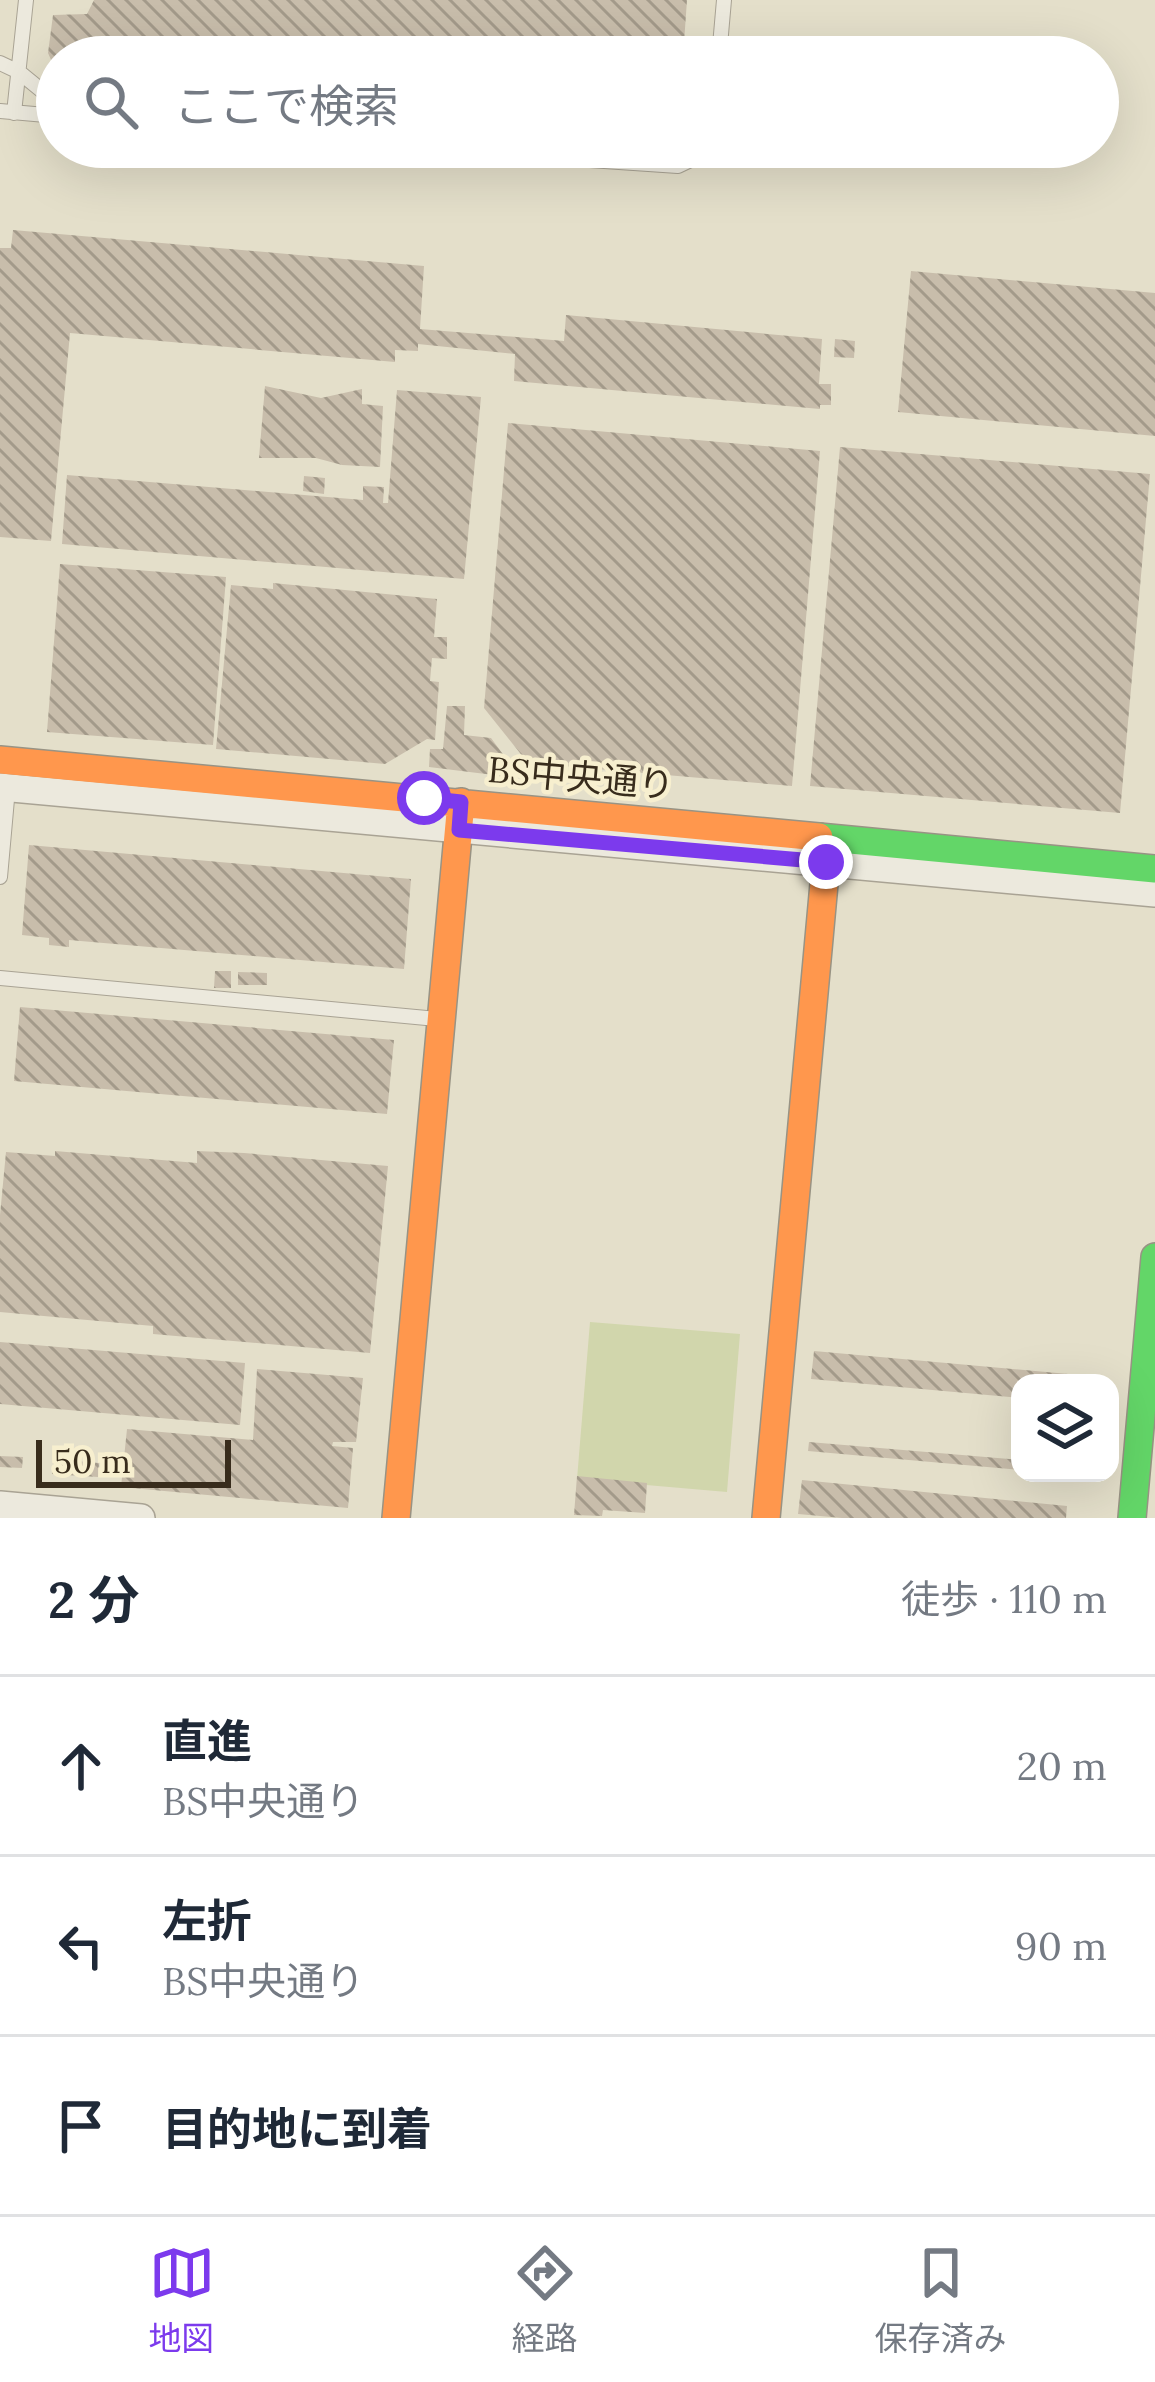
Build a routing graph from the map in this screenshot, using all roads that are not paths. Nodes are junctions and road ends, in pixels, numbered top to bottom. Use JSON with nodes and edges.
{"nodes":[{"id":1,"x":26,"y":0,"type":"edge"},
{"id":2,"x":724,"y":0,"type":"edge"},
{"id":3,"x":721,"y":36,"type":"edge"},
{"id":4,"x":0,"y":63,"type":"edge"},
{"id":5,"x":19,"y":71,"type":"junction"},
{"id":6,"x":36,"y":85,"type":"edge"},
{"id":7,"x":7,"y":112,"type":"edge"},
{"id":8,"x":0,"y":760,"type":"edge"},
{"id":9,"x":4,"y":787,"type":"edge"},
{"id":10,"x":460,"y":816,"type":"junction"},
{"id":11,"x":826,"y":862,"type":"junction"},
{"id":12,"x":1155,"y":868,"type":"edge"},
{"id":13,"x":0,"y":877,"type":"edge"},
{"id":14,"x":1155,"y":892,"type":"edge"},
{"id":15,"x":0,"y":979,"type":"edge"},
{"id":16,"x":443,"y":1020,"type":"junction"},
{"id":17,"x":1155,"y":1257,"type":"edge"},
{"id":18,"x":0,"y":1505,"type":"edge"},
{"id":19,"x":141,"y":1518,"type":"edge"},
{"id":20,"x":396,"y":1518,"type":"edge"},
{"id":21,"x":766,"y":1518,"type":"edge"},
{"id":22,"x":1132,"y":1518,"type":"edge"}],
"edges":[{"from":1,"to":5,"type":"lane"},
{"from":2,"to":3,"type":"lane"},
{"from":4,"to":5,"type":"lane"},
{"from":5,"to":6,"type":"lane"},
{"from":5,"to":7,"type":"lane"},
{"from":8,"to":10,"type":"street","name":"BS中央通り"},
{"from":9,"to":10,"type":"street","name":"BS中央通り"},
{"from":9,"to":13,"type":"lane"},
{"from":10,"to":11,"type":"street","name":"BS中央通り"},
{"from":10,"to":12,"type":"street","name":"BS中央通り"},
{"from":10,"to":16,"type":"street"},
{"from":11,"to":14,"type":"street","name":"BS中央通り"},
{"from":11,"to":21,"type":"street"},
{"from":15,"to":16,"type":"lane"},
{"from":16,"to":20,"type":"street"},
{"from":17,"to":22,"type":"street"},
{"from":18,"to":19,"type":"street"}]}
